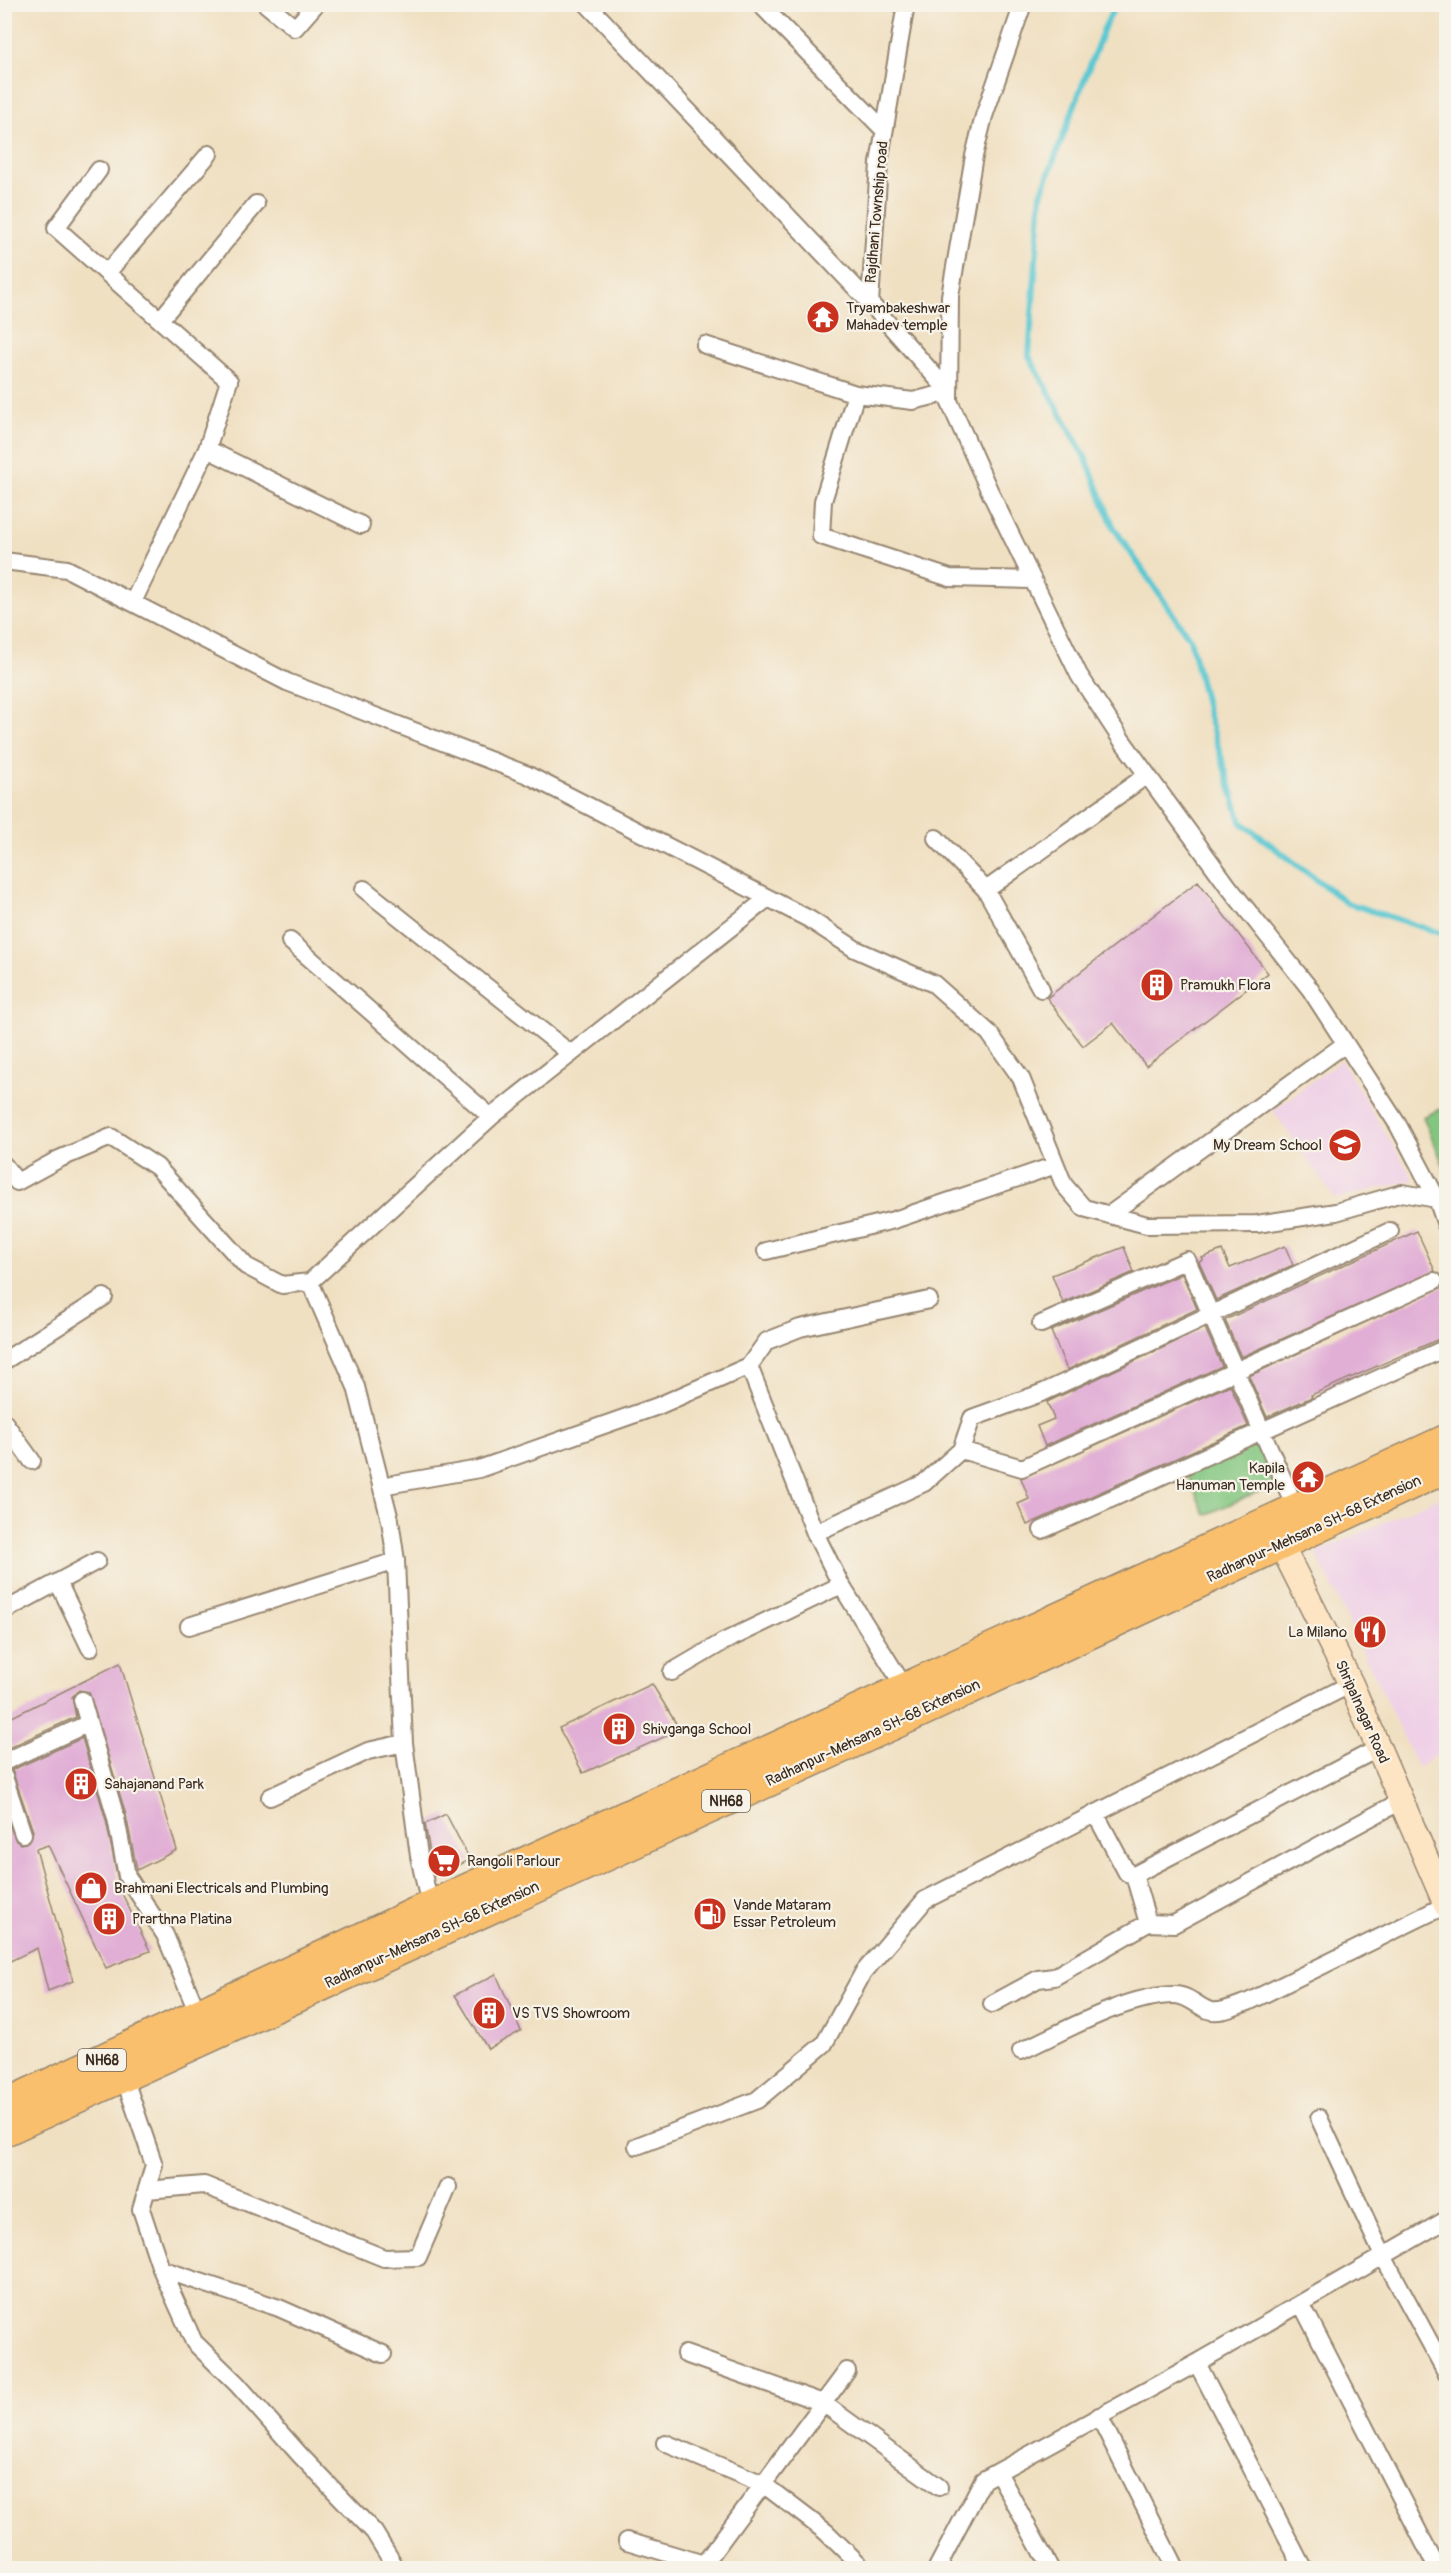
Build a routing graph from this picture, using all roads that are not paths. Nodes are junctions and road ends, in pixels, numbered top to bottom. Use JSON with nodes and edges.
{"nodes":[{"id":1,"x":266,"y":4,"type":"edge"},
{"id":2,"x":316,"y":4,"type":"edge"},
{"id":3,"x":587,"y":4,"type":"edge"},
{"id":4,"x":760,"y":4,"type":"edge"},
{"id":5,"x":906,"y":4,"type":"edge"},
{"id":6,"x":1023,"y":4,"type":"edge"},
{"id":7,"x":884,"y":130,"type":"junction"},
{"id":8,"x":209,"y":154,"type":"dead end"},
{"id":9,"x":99,"y":170,"type":"dead end"},
{"id":10,"x":256,"y":204,"type":"dead end"},
{"id":11,"x":107,"y":273,"type":"junction"},
{"id":12,"x":870,"y":303,"type":"junction"},
{"id":13,"x":160,"y":320,"type":"junction"},
{"id":14,"x":705,"y":345,"type":"dead end"},
{"id":15,"x":949,"y":392,"type":"junction"},
{"id":16,"x":856,"y":394,"type":"junction"},
{"id":17,"x":207,"y":449,"type":"junction"},
{"id":18,"x":361,"y":525,"type":"dead end"},
{"id":19,"x":4,"y":561,"type":"edge"},
{"id":20,"x":1032,"y":580,"type":"junction"},
{"id":21,"x":133,"y":602,"type":"junction"},
{"id":22,"x":1147,"y":775,"type":"junction"},
{"id":23,"x":936,"y":838,"type":"dead end"},
{"id":24,"x":364,"y":889,"type":"dead end"},
{"id":25,"x":986,"y":891,"type":"junction"},
{"id":26,"x":768,"y":898,"type":"junction"},
{"id":27,"x":290,"y":940,"type":"dead end"},
{"id":28,"x":1041,"y":989,"type":"dead end"},
{"id":29,"x":1346,"y":1044,"type":"junction"},
{"id":30,"x":571,"y":1054,"type":"junction"},
{"id":31,"x":491,"y":1117,"type":"junction"},
{"id":32,"x":4,"y":1165,"type":"edge"},
{"id":33,"x":1056,"y":1165,"type":"junction"},
{"id":34,"x":1437,"y":1199,"type":"junction"},
{"id":35,"x":1109,"y":1215,"type":"junction"},
{"id":36,"x":1446,"y":1224,"type":"edge"},
{"id":37,"x":1390,"y":1231,"type":"dead end"},
{"id":38,"x":766,"y":1251,"type":"dead end"},
{"id":39,"x":1434,"y":1281,"type":"dead end"},
{"id":40,"x":310,"y":1282,"type":"junction"},
{"id":41,"x":104,"y":1297,"type":"dead end"},
{"id":42,"x":928,"y":1300,"type":"dead end"},
{"id":43,"x":1211,"y":1314,"type":"junction"},
{"id":44,"x":1041,"y":1324,"type":"dead end"},
{"id":45,"x":1446,"y":1348,"type":"edge"},
{"id":46,"x":4,"y":1361,"type":"edge"},
{"id":47,"x":749,"y":1366,"type":"junction"},
{"id":48,"x":1236,"y":1371,"type":"junction"},
{"id":49,"x":4,"y":1422,"type":"edge"},
{"id":50,"x":1261,"y":1431,"type":"junction"},
{"id":51,"x":1446,"y":1440,"type":"edge"},
{"id":52,"x":961,"y":1450,"type":"junction"},
{"id":53,"x":32,"y":1461,"type":"dead end"},
{"id":54,"x":1446,"y":1468,"type":"edge"},
{"id":55,"x":381,"y":1486,"type":"junction"},
{"id":56,"x":1282,"y":1525,"type":"junction"},
{"id":57,"x":1042,"y":1530,"type":"dead end"},
{"id":58,"x":815,"y":1533,"type":"junction"},
{"id":59,"x":97,"y":1561,"type":"dead end"},
{"id":60,"x":396,"y":1562,"type":"junction"},
{"id":61,"x":58,"y":1582,"type":"junction"},
{"id":62,"x":841,"y":1585,"type":"junction"},
{"id":63,"x":4,"y":1611,"type":"edge"},
{"id":64,"x":189,"y":1626,"type":"dead end"},
{"id":65,"x":90,"y":1648,"type":"dead end"},
{"id":66,"x":672,"y":1672,"type":"dead end"},
{"id":67,"x":1351,"y":1684,"type":"junction"},
{"id":68,"x":82,"y":1700,"type":"dead end"},
{"id":69,"x":913,"y":1701,"type":"junction"},
{"id":70,"x":87,"y":1724,"type":"junction"},
{"id":71,"x":404,"y":1743,"type":"junction"},
{"id":72,"x":1379,"y":1749,"type":"junction"},
{"id":73,"x":4,"y":1762,"type":"edge"},
{"id":74,"x":4,"y":1777,"type":"edge"},
{"id":75,"x":270,"y":1797,"type":"dead end"},
{"id":76,"x":1401,"y":1801,"type":"junction"},
{"id":77,"x":1095,"y":1814,"type":"junction"},
{"id":78,"x":23,"y":1834,"type":"dead end"},
{"id":79,"x":1134,"y":1875,"type":"junction"},
{"id":80,"x":430,"y":1905,"type":"junction"},
{"id":81,"x":1446,"y":1905,"type":"edge"},
{"id":82,"x":1148,"y":1923,"type":"junction"},
{"id":83,"x":992,"y":2004,"type":"dead end"},
{"id":84,"x":199,"y":2016,"type":"junction"},
{"id":85,"x":1021,"y":2051,"type":"dead end"},
{"id":86,"x":119,"y":2065,"type":"junction"},
{"id":87,"x":4,"y":2105,"type":"edge"},
{"id":88,"x":1319,"y":2118,"type":"dead end"},
{"id":89,"x":4,"y":2131,"type":"edge"},
{"id":90,"x":637,"y":2146,"type":"dead end"},
{"id":91,"x":448,"y":2187,"type":"dead end"},
{"id":92,"x":147,"y":2190,"type":"junction"},
{"id":93,"x":1446,"y":2220,"type":"edge"},
{"id":94,"x":1383,"y":2256,"type":"junction"},
{"id":95,"x":161,"y":2269,"type":"junction"},
{"id":96,"x":1301,"y":2303,"type":"junction"},
{"id":97,"x":383,"y":2354,"type":"dead end"},
{"id":98,"x":684,"y":2354,"type":"dead end"},
{"id":99,"x":1197,"y":2363,"type":"junction"},
{"id":100,"x":847,"y":2371,"type":"dead end"},
{"id":101,"x":1446,"y":2372,"type":"edge"},
{"id":102,"x":823,"y":2403,"type":"junction"},
{"id":103,"x":1099,"y":2416,"type":"junction"},
{"id":104,"x":665,"y":2443,"type":"dead end"},
{"id":105,"x":998,"y":2472,"type":"junction"},
{"id":106,"x":763,"y":2484,"type":"junction"},
{"id":107,"x":939,"y":2487,"type":"dead end"},
{"id":108,"x":627,"y":2541,"type":"dead end"},
{"id":109,"x":936,"y":2565,"type":"edge"},
{"id":110,"x":708,"y":2566,"type":"edge"},
{"id":111,"x":396,"y":2568,"type":"edge"},
{"id":112,"x":863,"y":2568,"type":"edge"},
{"id":113,"x":1050,"y":2568,"type":"edge"},
{"id":114,"x":1175,"y":2568,"type":"edge"},
{"id":115,"x":1303,"y":2568,"type":"edge"},
{"id":116,"x":1437,"y":2568,"type":"edge"}],
"edges":[{"from":1,"to":2,"type":"street"},
{"from":3,"to":12,"type":"street"},
{"from":4,"to":7,"type":"street"},
{"from":5,"to":7,"type":"street","name":"Rajdhani Township road"},
{"from":6,"to":15,"type":"street"},
{"from":7,"to":12,"type":"street","name":"Rajdhani Township road"},
{"from":8,"to":11,"type":"street"},
{"from":9,"to":11,"type":"street"},
{"from":10,"to":13,"type":"street"},
{"from":11,"to":13,"type":"street"},
{"from":12,"to":15,"type":"street","name":"Rajdhani Township road"},
{"from":13,"to":17,"type":"street"},
{"from":14,"to":16,"type":"street"},
{"from":15,"to":16,"type":"street"},
{"from":15,"to":20,"type":"street"},
{"from":16,"to":20,"type":"street"},
{"from":17,"to":18,"type":"street"},
{"from":17,"to":21,"type":"street"},
{"from":19,"to":21,"type":"street"},
{"from":20,"to":22,"type":"street"},
{"from":21,"to":26,"type":"street"},
{"from":22,"to":25,"type":"street"},
{"from":22,"to":29,"type":"street"},
{"from":23,"to":25,"type":"street"},
{"from":24,"to":30,"type":"street"},
{"from":25,"to":28,"type":"street"},
{"from":26,"to":30,"type":"street"},
{"from":26,"to":33,"type":"street"},
{"from":27,"to":31,"type":"street"},
{"from":29,"to":34,"type":"street"},
{"from":29,"to":35,"type":"street"},
{"from":30,"to":31,"type":"street"},
{"from":31,"to":40,"type":"street"},
{"from":32,"to":40,"type":"street"},
{"from":33,"to":35,"type":"street"},
{"from":33,"to":38,"type":"street"},
{"from":34,"to":35,"type":"street"},
{"from":34,"to":36,"type":"street"},
{"from":37,"to":43,"type":"street"},
{"from":39,"to":48,"type":"street"},
{"from":40,"to":55,"type":"street"},
{"from":41,"to":46,"type":"street"},
{"from":42,"to":47,"type":"street"},
{"from":43,"to":44,"type":"street"},
{"from":43,"to":48,"type":"street"},
{"from":43,"to":52,"type":"street"},
{"from":45,"to":50,"type":"street"},
{"from":47,"to":55,"type":"street"},
{"from":47,"to":58,"type":"street"},
{"from":48,"to":50,"type":"street"},
{"from":48,"to":52,"type":"street"},
{"from":49,"to":53,"type":"street"},
{"from":50,"to":56,"type":"street"},
{"from":50,"to":57,"type":"street"},
{"from":51,"to":56,"type":"highway","number":"NH68"},
{"from":52,"to":58,"type":"street"},
{"from":54,"to":56,"type":"highway","name":"Radhanpur-Mehsana SH-68 Extension","number":"NH68"},
{"from":55,"to":60,"type":"street"},
{"from":56,"to":67,"type":"street","name":"Shripalnagar Road"},
{"from":56,"to":69,"type":"highway","name":"Radhanpur-Mehsana SH-68 Extension","number":"NH68"},
{"from":58,"to":62,"type":"street"},
{"from":59,"to":61,"type":"street"},
{"from":60,"to":64,"type":"street"},
{"from":60,"to":71,"type":"street"},
{"from":61,"to":63,"type":"street"},
{"from":61,"to":65,"type":"street"},
{"from":62,"to":66,"type":"street"},
{"from":62,"to":69,"type":"street"},
{"from":67,"to":72,"type":"street","name":"Shripalnagar Road"},
{"from":67,"to":77,"type":"street"},
{"from":68,"to":70,"type":"street"},
{"from":69,"to":80,"type":"highway","number":"NH68"},
{"from":69,"to":86,"type":"highway","name":"Radhanpur-Mehsana SH-68 Extension","number":"NH68"},
{"from":70,"to":73,"type":"street"},
{"from":70,"to":84,"type":"street"},
{"from":71,"to":75,"type":"street"},
{"from":71,"to":80,"type":"street"},
{"from":72,"to":76,"type":"street","name":"Shripalnagar Road"},
{"from":72,"to":79,"type":"street"},
{"from":74,"to":78,"type":"street"},
{"from":76,"to":81,"type":"street","name":"Shripalnagar Road"},
{"from":76,"to":82,"type":"street"},
{"from":77,"to":79,"type":"street"},
{"from":77,"to":90,"type":"street"},
{"from":79,"to":82,"type":"street"},
{"from":80,"to":84,"type":"highway","number":"NH68"},
{"from":81,"to":85,"type":"street"},
{"from":82,"to":83,"type":"street"},
{"from":84,"to":86,"type":"highway","number":"NH68"},
{"from":86,"to":87,"type":"highway","number":"NH68"},
{"from":86,"to":89,"type":"highway","name":"Radhanpur-Mehsana SH-68 Extension","number":"NH68"},
{"from":86,"to":92,"type":"street"},
{"from":88,"to":94,"type":"street"},
{"from":91,"to":92,"type":"street"},
{"from":92,"to":95,"type":"street"},
{"from":93,"to":94,"type":"street"},
{"from":94,"to":96,"type":"street"},
{"from":94,"to":101,"type":"street"},
{"from":95,"to":97,"type":"street"},
{"from":95,"to":111,"type":"street"},
{"from":96,"to":99,"type":"street"},
{"from":96,"to":116,"type":"street"},
{"from":98,"to":102,"type":"street"},
{"from":99,"to":103,"type":"street"},
{"from":99,"to":115,"type":"street"},
{"from":100,"to":102,"type":"street"},
{"from":102,"to":106,"type":"street"},
{"from":102,"to":107,"type":"street"},
{"from":103,"to":105,"type":"street"},
{"from":103,"to":114,"type":"street"},
{"from":104,"to":106,"type":"street"},
{"from":105,"to":109,"type":"street"},
{"from":105,"to":113,"type":"street"},
{"from":106,"to":110,"type":"street"},
{"from":106,"to":112,"type":"street"},
{"from":108,"to":110,"type":"street"}]}
